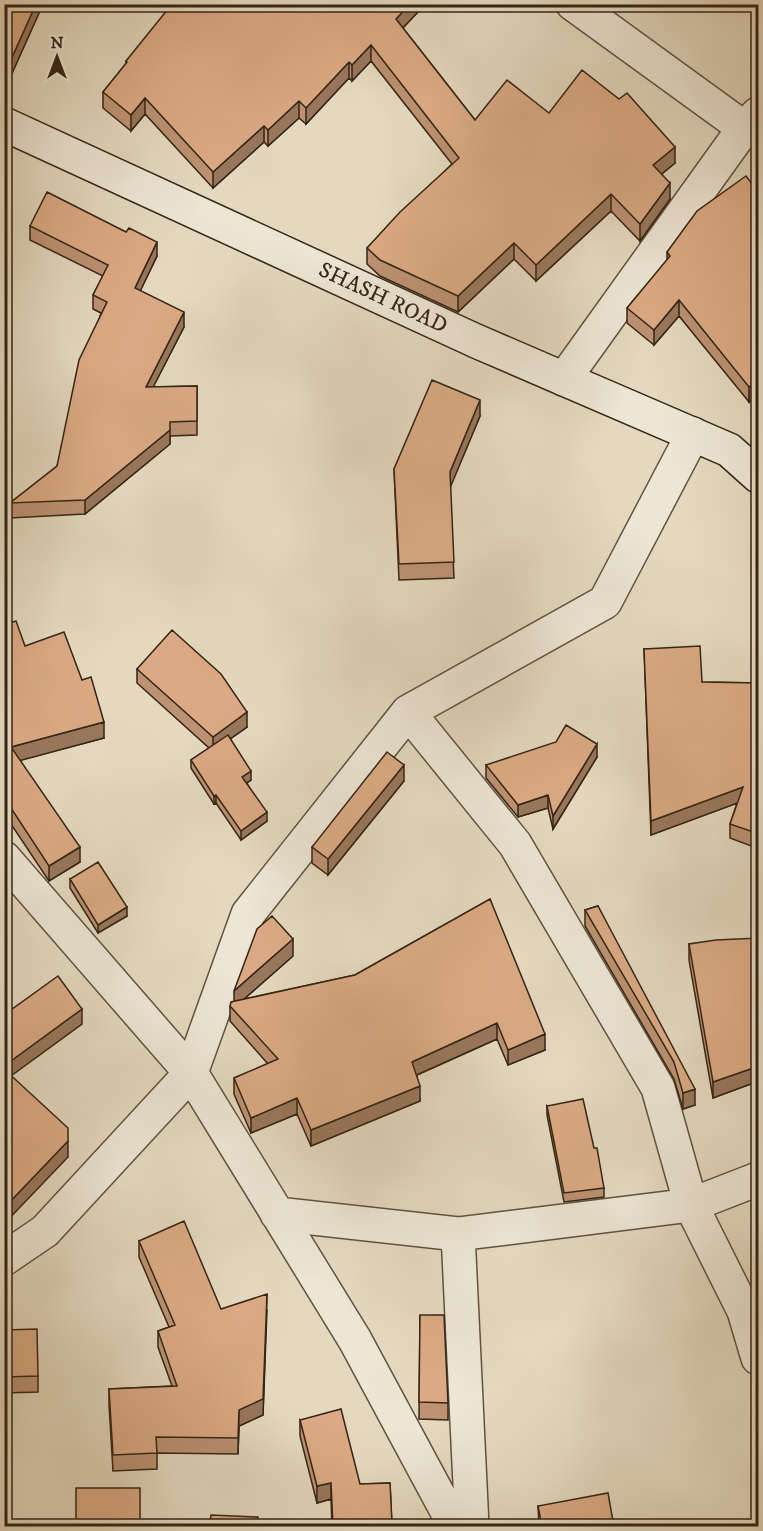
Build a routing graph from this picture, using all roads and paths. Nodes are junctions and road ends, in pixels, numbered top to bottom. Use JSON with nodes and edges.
{"nodes":[{"id":1,"x":573,"y":4,"type":"edge"},
{"id":2,"x":752,"y":121,"type":"edge"},
{"id":3,"x":4,"y":124,"type":"edge"},
{"id":4,"x":564,"y":379,"type":"junction"},
{"id":5,"x":693,"y":434,"type":"junction"},
{"id":6,"x":759,"y":476,"type":"edge"},
{"id":7,"x":408,"y":712,"type":"junction"},
{"id":8,"x":4,"y":858,"type":"edge"},
{"id":9,"x":191,"y":1073,"type":"junction"},
{"id":10,"x":759,"y":1179,"type":"edge"},
{"id":11,"x":691,"y":1205,"type":"junction"},
{"id":12,"x":277,"y":1214,"type":"junction"},
{"id":13,"x":458,"y":1234,"type":"junction"},
{"id":14,"x":4,"y":1259,"type":"edge"},
{"id":15,"x":759,"y":1358,"type":"edge"},
{"id":16,"x":454,"y":1527,"type":"edge"},
{"id":17,"x":472,"y":1527,"type":"edge"}],
"edges":[{"from":1,"to":2,"type":"street"},
{"from":2,"to":4,"type":"street"},
{"from":3,"to":4,"type":"street","name":"SHASH ROAD"},
{"from":4,"to":5,"type":"street","name":"SHASH ROAD"},
{"from":5,"to":6,"type":"street","name":"SHASH ROAD"},
{"from":5,"to":7,"type":"street"},
{"from":7,"to":9,"type":"street"},
{"from":7,"to":11,"type":"street"},
{"from":8,"to":9,"type":"street"},
{"from":9,"to":12,"type":"street"},
{"from":9,"to":14,"type":"street"},
{"from":10,"to":11,"type":"street"},
{"from":11,"to":13,"type":"street"},
{"from":11,"to":15,"type":"street"},
{"from":12,"to":13,"type":"street"},
{"from":12,"to":16,"type":"street"},
{"from":13,"to":17,"type":"street"}]}
